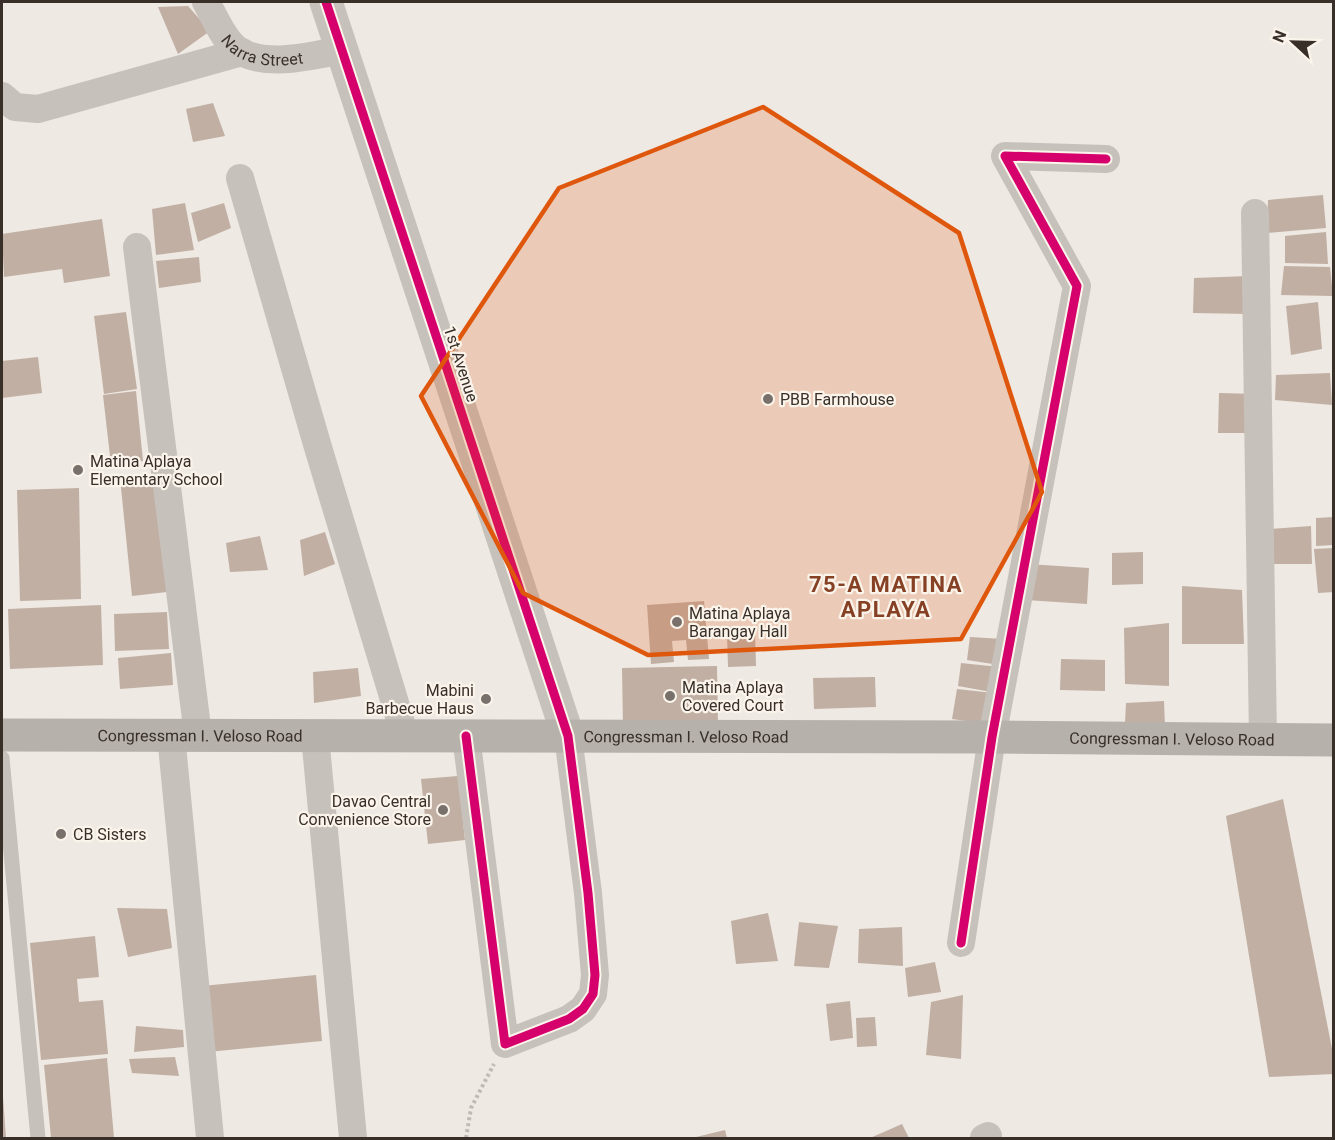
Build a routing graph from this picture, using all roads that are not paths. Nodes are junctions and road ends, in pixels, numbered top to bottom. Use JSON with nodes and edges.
{"nodes":[{"id":1,"x":206,"y":2,"type":"edge"},
{"id":2,"x":326,"y":2,"type":"edge"},
{"id":3,"x":342,"y":50,"type":"junction"},
{"id":4,"x":242,"y":52,"type":"junction"},
{"id":5,"x":2,"y":96,"type":"edge"},
{"id":6,"x":1106,"y":159,"type":"dead end"},
{"id":7,"x":240,"y":178,"type":"dead end"},
{"id":8,"x":1254,"y":213,"type":"dead end"},
{"id":9,"x":137,"y":247,"type":"dead end"},
{"id":10,"x":2,"y":735,"type":"edge"},
{"id":11,"x":184,"y":735,"type":"junction"},
{"id":12,"x":315,"y":736,"type":"junction"},
{"id":13,"x":405,"y":736,"type":"junction"},
{"id":14,"x":466,"y":736,"type":"junction"},
{"id":15,"x":568,"y":736,"type":"junction"},
{"id":16,"x":992,"y":736,"type":"junction"},
{"id":17,"x":1263,"y":740,"type":"junction"},
{"id":18,"x":1334,"y":740,"type":"edge"},
{"id":19,"x":2,"y":758,"type":"edge"},
{"id":20,"x":961,"y":944,"type":"dead end"},
{"id":21,"x":38,"y":1138,"type":"edge"},
{"id":22,"x":210,"y":1138,"type":"edge"},
{"id":23,"x":353,"y":1138,"type":"edge"}],
"edges":[{"from":1,"to":4,"type":"street","name":"Narra Street"},
{"from":2,"to":3,"type":"street","name":"1st Avenue"},
{"from":3,"to":4,"type":"street","name":"Narra Street"},
{"from":3,"to":15,"type":"street","name":"1st Avenue"},
{"from":4,"to":5,"type":"street"},
{"from":6,"to":16,"type":"street"},
{"from":7,"to":13,"type":"street"},
{"from":8,"to":17,"type":"street"},
{"from":9,"to":11,"type":"street"},
{"from":10,"to":11,"type":"main road","name":"Congressman I. Veloso Road"},
{"from":11,"to":12,"type":"main road","name":"Congressman I. Veloso Road"},
{"from":11,"to":22,"type":"street"},
{"from":12,"to":13,"type":"main road","name":"Congressman I. Veloso Road"},
{"from":12,"to":23,"type":"street"},
{"from":13,"to":14,"type":"main road","name":"Congressman I. Veloso Road"},
{"from":14,"to":15,"type":"main road","name":"Congressman I. Veloso Road"},
{"from":14,"to":15,"type":"street"},
{"from":15,"to":16,"type":"main road","name":"Congressman I. Veloso Road"},
{"from":16,"to":17,"type":"main road","name":"Congressman I. Veloso Road"},
{"from":16,"to":20,"type":"street"},
{"from":17,"to":18,"type":"main road","name":"Congressman I. Veloso Road"},
{"from":19,"to":21,"type":"lane"}]}
